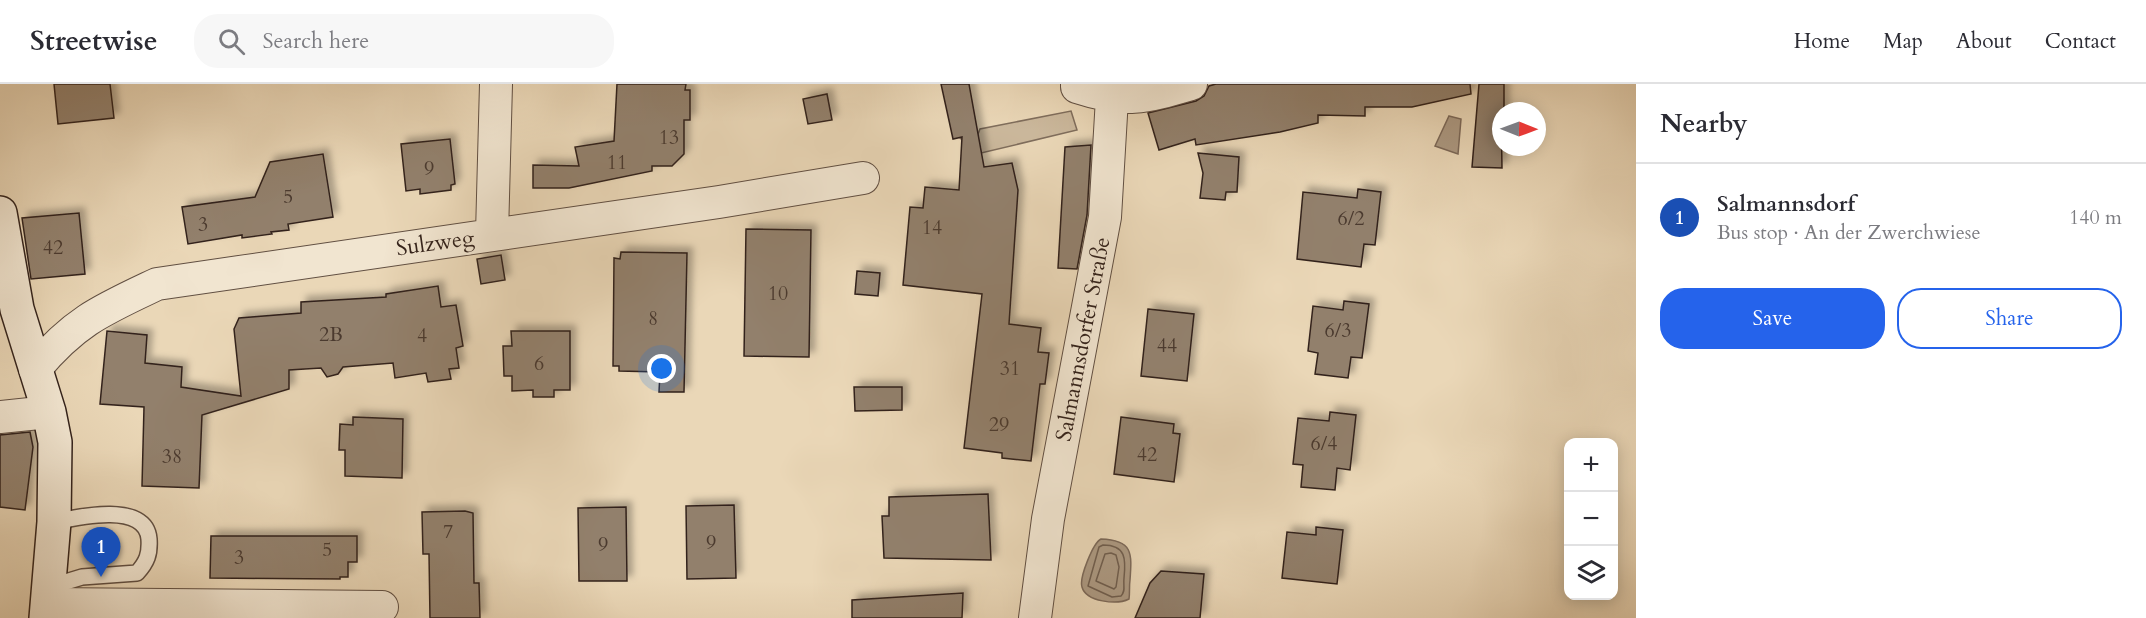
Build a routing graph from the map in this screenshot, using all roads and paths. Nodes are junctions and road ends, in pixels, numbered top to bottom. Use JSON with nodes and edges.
{"nodes":[{"id":1,"x":496,"y":84,"type":"edge"},
{"id":2,"x":1077,"y":84,"type":"edge"},
{"id":3,"x":1191,"y":84,"type":"edge"},
{"id":4,"x":1118,"y":91,"type":"edge"},
{"id":5,"x":863,"y":178,"type":"dead end"},
{"id":6,"x":0,"y":213,"type":"edge"},
{"id":7,"x":492,"y":234,"type":"junction"},
{"id":8,"x":35,"y":369,"type":"junction"},
{"id":9,"x":50,"y":411,"type":"junction"},
{"id":10,"x":0,"y":417,"type":"edge"},
{"id":11,"x":54,"y":522,"type":"junction"},
{"id":12,"x":47,"y":603,"type":"edge"},
{"id":13,"x":382,"y":607,"type":"dead end"},
{"id":14,"x":1035,"y":618,"type":"edge"}],
"edges":[{"from":1,"to":7,"type":"street"},
{"from":2,"to":4,"type":"street"},
{"from":3,"to":4,"type":"street"},
{"from":4,"to":14,"type":"street","name":"Salmannsdorfer Straße"},
{"from":5,"to":7,"type":"street","name":"Sulzweg"},
{"from":6,"to":8,"type":"main road"},
{"from":7,"to":8,"type":"street","name":"Sulzweg"},
{"from":8,"to":9,"type":"main road"},
{"from":9,"to":10,"type":"street"},
{"from":9,"to":11,"type":"main road"},
{"from":11,"to":12,"type":"main road"},
{"from":11,"to":12,"type":"lane"},
{"from":12,"to":13,"type":"street"}]}
